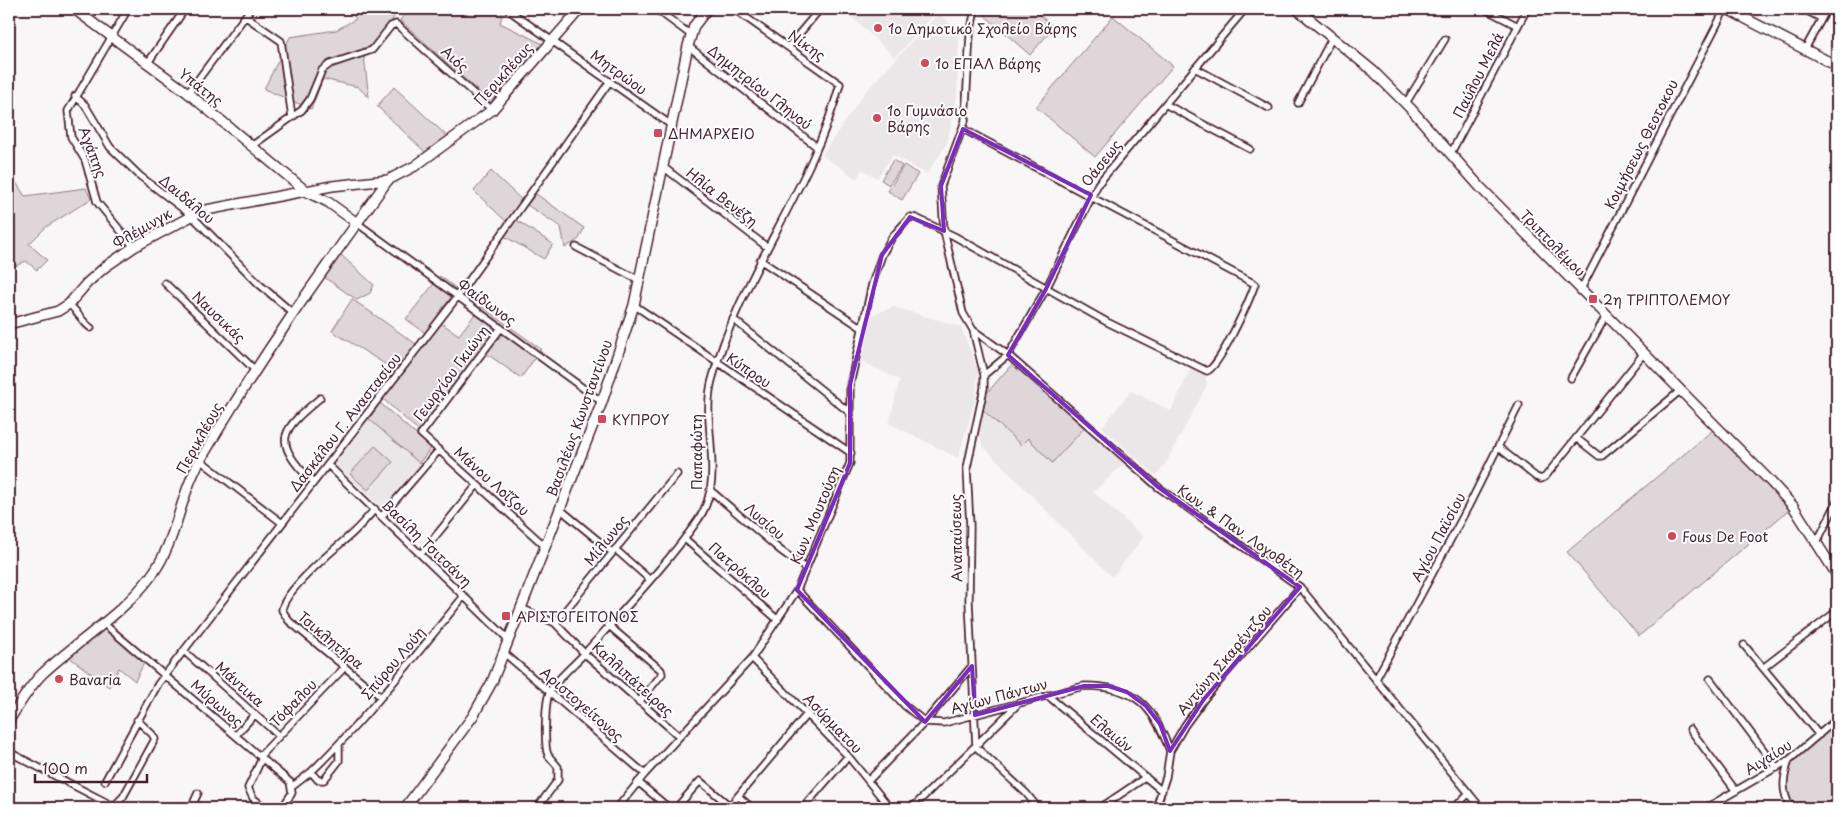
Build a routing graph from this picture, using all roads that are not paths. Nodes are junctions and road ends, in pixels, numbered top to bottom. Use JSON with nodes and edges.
{"nodes":[{"id":1,"x":74,"y":9,"type":"edge"},
{"id":2,"x":128,"y":9,"type":"edge"},
{"id":3,"x":185,"y":9,"type":"edge"},
{"id":4,"x":507,"y":9,"type":"edge"},
{"id":5,"x":580,"y":9,"type":"edge"},
{"id":6,"x":656,"y":9,"type":"edge"},
{"id":7,"x":707,"y":9,"type":"edge"},
{"id":8,"x":734,"y":9,"type":"edge"},
{"id":9,"x":820,"y":9,"type":"edge"},
{"id":10,"x":975,"y":9,"type":"edge"},
{"id":11,"x":1245,"y":9,"type":"edge"},
{"id":12,"x":1297,"y":9,"type":"edge"},
{"id":13,"x":1486,"y":9,"type":"edge"},
{"id":14,"x":1526,"y":9,"type":"edge"},
{"id":15,"x":1726,"y":9,"type":"edge"},
{"id":16,"x":1803,"y":9,"type":"edge"},
{"id":17,"x":1826,"y":9,"type":"edge"},
{"id":18,"x":1821,"y":18,"type":"junction"},
{"id":19,"x":1518,"y":26,"type":"junction"},
{"id":20,"x":691,"y":35,"type":"junction"},
{"id":21,"x":111,"y":38,"type":"junction"},
{"id":22,"x":1332,"y":38,"type":"junction"},
{"id":23,"x":1445,"y":39,"type":"dead end"},
{"id":24,"x":553,"y":40,"type":"junction"},
{"id":25,"x":688,"y":46,"type":"junction"},
{"id":26,"x":788,"y":47,"type":"junction"},
{"id":27,"x":1805,"y":49,"type":"junction"},
{"id":28,"x":147,"y":64,"type":"junction"},
{"id":29,"x":1837,"y":66,"type":"edge"},
{"id":30,"x":1195,"y":68,"type":"junction"},
{"id":31,"x":610,"y":81,"type":"junction"},
{"id":32,"x":840,"y":84,"type":"joint"},
{"id":33,"x":188,"y":93,"type":"junction"},
{"id":34,"x":75,"y":96,"type":"junction"},
{"id":35,"x":1298,"y":103,"type":"dead end"},
{"id":36,"x":1164,"y":104,"type":"junction"},
{"id":37,"x":1406,"y":104,"type":"junction"},
{"id":38,"x":1269,"y":108,"type":"dead end"},
{"id":39,"x":492,"y":110,"type":"junction"},
{"id":40,"x":292,"y":117,"type":"junction"},
{"id":41,"x":671,"y":125,"type":"junction"},
{"id":42,"x":963,"y":129,"type":"junction"},
{"id":43,"x":253,"y":145,"type":"junction"},
{"id":44,"x":817,"y":147,"type":"junction"},
{"id":45,"x":1250,"y":149,"type":"dead end"},
{"id":46,"x":1452,"y":153,"type":"junction"},
{"id":47,"x":662,"y":166,"type":"junction"},
{"id":48,"x":388,"y":180,"type":"junction"},
{"id":49,"x":332,"y":186,"type":"junction"},
{"id":50,"x":307,"y":192,"type":"junction"},
{"id":51,"x":1091,"y":195,"type":"junction"},
{"id":52,"x":328,"y":202,"type":"junction"},
{"id":53,"x":191,"y":215,"type":"junction"},
{"id":54,"x":357,"y":223,"type":"junction"},
{"id":55,"x":944,"y":231,"type":"junction"},
{"id":56,"x":134,"y":247,"type":"junction"},
{"id":57,"x":576,"y":247,"type":"dead end"},
{"id":58,"x":767,"y":247,"type":"junction"},
{"id":59,"x":760,"y":260,"type":"junction"},
{"id":60,"x":639,"y":280,"type":"junction"},
{"id":61,"x":165,"y":283,"type":"dead end"},
{"id":62,"x":1046,"y":289,"type":"junction"},
{"id":63,"x":1580,"y":291,"type":"junction"},
{"id":64,"x":458,"y":296,"type":"junction"},
{"id":65,"x":69,"y":304,"type":"junction"},
{"id":66,"x":634,"y":305,"type":"junction"},
{"id":67,"x":294,"y":314,"type":"junction"},
{"id":68,"x":1606,"y":316,"type":"junction"},
{"id":69,"x":733,"y":319,"type":"junction"},
{"id":70,"x":9,"y":324,"type":"edge"},
{"id":71,"x":91,"y":328,"type":"dead end"},
{"id":72,"x":501,"y":328,"type":"junction"},
{"id":73,"x":862,"y":328,"type":"junction"},
{"id":74,"x":973,"y":330,"type":"junction"},
{"id":75,"x":1644,"y":353,"type":"junction"},
{"id":76,"x":1008,"y":355,"type":"junction"},
{"id":77,"x":717,"y":363,"type":"junction"},
{"id":78,"x":255,"y":370,"type":"junction"},
{"id":79,"x":984,"y":375,"type":"junction"},
{"id":80,"x":1571,"y":378,"type":"dead end"},
{"id":81,"x":1681,"y":390,"type":"junction"},
{"id":82,"x":320,"y":398,"type":"dead end"},
{"id":83,"x":602,"y":402,"type":"junction"},
{"id":84,"x":1519,"y":405,"type":"dead end"},
{"id":85,"x":849,"y":412,"type":"junction"},
{"id":86,"x":421,"y":434,"type":"joint"},
{"id":87,"x":1576,"y":438,"type":"junction"},
{"id":88,"x":1498,"y":447,"type":"junction"},
{"id":89,"x":439,"y":450,"type":"junction"},
{"id":90,"x":851,"y":454,"type":"junction"},
{"id":91,"x":200,"y":460,"type":"junction"},
{"id":92,"x":328,"y":465,"type":"junction"},
{"id":93,"x":677,"y":474,"type":"dead end"},
{"id":94,"x":314,"y":482,"type":"junction"},
{"id":95,"x":477,"y":485,"type":"junction"},
{"id":96,"x":710,"y":490,"type":"junction"},
{"id":97,"x":1837,"y":502,"type":"edge"},
{"id":98,"x":375,"y":509,"type":"junction"},
{"id":99,"x":560,"y":509,"type":"junction"},
{"id":100,"x":382,"y":516,"type":"junction"},
{"id":101,"x":282,"y":523,"type":"junction"},
{"id":102,"x":684,"y":539,"type":"junction"},
{"id":103,"x":1816,"y":542,"type":"junction"},
{"id":104,"x":546,"y":547,"type":"junction"},
{"id":105,"x":614,"y":550,"type":"junction"},
{"id":106,"x":421,"y":554,"type":"junction"},
{"id":107,"x":805,"y":568,"type":"junction"},
{"id":108,"x":1837,"y":575,"type":"edge"},
{"id":109,"x":649,"y":579,"type":"junction"},
{"id":110,"x":1300,"y":587,"type":"junction"},
{"id":111,"x":797,"y":590,"type":"junction"},
{"id":112,"x":464,"y":596,"type":"junction"},
{"id":113,"x":521,"y":608,"type":"junction"},
{"id":114,"x":1837,"y":610,"type":"edge"},
{"id":115,"x":778,"y":620,"type":"junction"},
{"id":116,"x":103,"y":623,"type":"junction"},
{"id":117,"x":555,"y":623,"type":"junction"},
{"id":118,"x":608,"y":625,"type":"junction"},
{"id":119,"x":509,"y":640,"type":"junction"},
{"id":120,"x":1744,"y":645,"type":"dead end"},
{"id":121,"x":184,"y":651,"type":"junction"},
{"id":122,"x":504,"y":652,"type":"junction"},
{"id":123,"x":584,"y":653,"type":"junction"},
{"id":124,"x":752,"y":658,"type":"junction"},
{"id":125,"x":972,"y":666,"type":"junction"},
{"id":126,"x":344,"y":668,"type":"junction"},
{"id":127,"x":1763,"y":668,"type":"junction"},
{"id":128,"x":165,"y":675,"type":"junction"},
{"id":129,"x":1376,"y":679,"type":"junction"},
{"id":130,"x":1710,"y":679,"type":"dead end"},
{"id":131,"x":549,"y":693,"type":"junction"},
{"id":132,"x":1047,"y":695,"type":"junction"},
{"id":133,"x":381,"y":697,"type":"junction"},
{"id":134,"x":639,"y":702,"type":"junction"},
{"id":135,"x":1020,"y":703,"type":"junction"},
{"id":136,"x":255,"y":714,"type":"junction"},
{"id":137,"x":807,"y":714,"type":"junction"},
{"id":138,"x":975,"y":715,"type":"junction"},
{"id":139,"x":1837,"y":719,"type":"edge"},
{"id":140,"x":9,"y":720,"type":"edge"},
{"id":141,"x":138,"y":720,"type":"junction"},
{"id":142,"x":925,"y":722,"type":"junction"},
{"id":143,"x":1690,"y":730,"type":"dead end"},
{"id":144,"x":236,"y":735,"type":"junction"},
{"id":145,"x":1820,"y":735,"type":"junction"},
{"id":146,"x":279,"y":736,"type":"junction"},
{"id":147,"x":679,"y":736,"type":"junction"},
{"id":148,"x":339,"y":744,"type":"junction"},
{"id":149,"x":976,"y":747,"type":"junction"},
{"id":150,"x":1170,"y":751,"type":"junction"},
{"id":151,"x":9,"y":752,"type":"edge"},
{"id":152,"x":848,"y":756,"type":"junction"},
{"id":153,"x":261,"y":757,"type":"junction"},
{"id":154,"x":1789,"y":760,"type":"junction"},
{"id":155,"x":1777,"y":768,"type":"junction"},
{"id":156,"x":311,"y":772,"type":"junction"},
{"id":157,"x":645,"y":774,"type":"junction"},
{"id":158,"x":1146,"y":777,"type":"junction"},
{"id":159,"x":105,"y":780,"type":"dead end"},
{"id":160,"x":869,"y":780,"type":"junction"},
{"id":161,"x":638,"y":782,"type":"junction"},
{"id":162,"x":293,"y":786,"type":"junction"},
{"id":163,"x":1736,"y":791,"type":"junction"},
{"id":164,"x":1162,"y":792,"type":"junction"},
{"id":165,"x":198,"y":793,"type":"dead end"},
{"id":166,"x":1469,"y":793,"type":"junction"},
{"id":167,"x":738,"y":796,"type":"junction"},
{"id":168,"x":1716,"y":803,"type":"junction"},
{"id":169,"x":115,"y":807,"type":"edge"},
{"id":170,"x":729,"y":807,"type":"edge"},
{"id":171,"x":191,"y":808,"type":"edge"},
{"id":172,"x":265,"y":808,"type":"edge"},
{"id":173,"x":282,"y":808,"type":"edge"},
{"id":174,"x":405,"y":808,"type":"edge"},
{"id":175,"x":537,"y":808,"type":"edge"},
{"id":176,"x":617,"y":808,"type":"edge"},
{"id":177,"x":669,"y":808,"type":"edge"},
{"id":178,"x":676,"y":808,"type":"edge"},
{"id":179,"x":752,"y":808,"type":"edge"},
{"id":180,"x":803,"y":808,"type":"edge"},
{"id":181,"x":890,"y":808,"type":"edge"},
{"id":182,"x":912,"y":808,"type":"edge"},
{"id":183,"x":1038,"y":808,"type":"edge"},
{"id":184,"x":1100,"y":808,"type":"edge"},
{"id":185,"x":1156,"y":808,"type":"edge"},
{"id":186,"x":1454,"y":808,"type":"edge"},
{"id":187,"x":1481,"y":808,"type":"edge"},
{"id":188,"x":1706,"y":808,"type":"edge"},
{"id":189,"x":1721,"y":808,"type":"edge"},
{"id":190,"x":1791,"y":808,"type":"edge"}],
"edges":[{"from":1,"to":21,"type":"street","name":"Υπάτης"},
{"from":2,"to":21,"type":"street","name":"Αγάπης"},
{"from":3,"to":28,"type":"street"},
{"from":4,"to":24,"type":"street","name":"Μητρώου"},
{"from":5,"to":24,"type":"street","name":"Περικλέους"},
{"from":6,"to":20,"type":"street"},
{"from":7,"to":20,"type":"street","name":"Βασιλέως Κωνσταντίνου"},
{"from":8,"to":26,"type":"street","name":"Νίκης"},
{"from":9,"to":26,"type":"street"},
{"from":10,"to":42,"type":"street"},
{"from":11,"to":30,"type":"street","name":"Οάσεως"},
{"from":12,"to":22,"type":"street","name":"Τριπτολέμου"},
{"from":13,"to":19,"type":"street"},
{"from":14,"to":19,"type":"street","name":"Παύλου Μελά"},
{"from":15,"to":27,"type":"street"},
{"from":15,"to":63,"type":"street","name":"Κοιμήσεως Θεοτοκου"},
{"from":16,"to":18,"type":"street"},
{"from":17,"to":18,"type":"street"},
{"from":18,"to":27,"type":"street"},
{"from":19,"to":46,"type":"street","name":"Παύλου Μελά"},
{"from":20,"to":25,"type":"street","name":"Βασιλέως Κωνσταντίνου"},
{"from":21,"to":28,"type":"street","name":"Υπάτης"},
{"from":21,"to":34,"type":"street","name":"Αγάπης"},
{"from":22,"to":35,"type":"street"},
{"from":22,"to":37,"type":"street","name":"Τριπτολέμου"},
{"from":23,"to":37,"type":"street"},
{"from":24,"to":31,"type":"street","name":"Μητρώου"},
{"from":24,"to":39,"type":"street","name":"Περικλέους"},
{"from":25,"to":41,"type":"street","name":"Βασιλέως Κωνσταντίνου"},
{"from":25,"to":44,"type":"street","name":"Δημητρίου Γληνού"},
{"from":26,"to":32,"type":"street","name":"Νίκης"},
{"from":27,"to":29,"type":"street"},
{"from":28,"to":33,"type":"street","name":"Υπάτης"},
{"from":30,"to":36,"type":"street","name":"Οάσεως"},
{"from":30,"to":38,"type":"street"},
{"from":31,"to":41,"type":"street","name":"Μητρώου"},
{"from":31,"to":64,"type":"street","name":"Δασκάλου Γ. Αναστασίου"},
{"from":32,"to":44,"type":"street","name":"Παπαφώτη"},
{"from":33,"to":40,"type":"street"},
{"from":33,"to":43,"type":"street","name":"Υπάτης"},
{"from":34,"to":53,"type":"street","name":"Δαιδάλου"},
{"from":34,"to":56,"type":"street","name":"Αγάπης"},
{"from":36,"to":45,"type":"street"},
{"from":36,"to":51,"type":"street","name":"Οάσεως"},
{"from":37,"to":46,"type":"street","name":"Τριπτολέμου"},
{"from":39,"to":40,"type":"street","name":"Αιός"},
{"from":39,"to":48,"type":"street","name":"Περικλέους"},
{"from":40,"to":43,"type":"street"},
{"from":41,"to":47,"type":"street","name":"Βασιλέως Κωνσταντίνου"},
{"from":42,"to":51,"type":"street"},
{"from":42,"to":55,"type":"street"},
{"from":43,"to":50,"type":"street","name":"Υπάτης"},
{"from":44,"to":58,"type":"street","name":"Παπαφώτη"},
{"from":46,"to":63,"type":"street","name":"Τριπτολέμου"},
{"from":47,"to":58,"type":"street","name":"Ηλία Βενέζη"},
{"from":47,"to":60,"type":"street","name":"Βασιλέως Κωνσταντίνου"},
{"from":48,"to":49,"type":"street","name":"Περικλέους"},
{"from":48,"to":54,"type":"street","name":"Περικλέους"},
{"from":49,"to":50,"type":"street","name":"Περικλέους"},
{"from":49,"to":52,"type":"street"},
{"from":50,"to":52,"type":"street","name":"Υπάτης"},
{"from":50,"to":53,"type":"street","name":"Φλέμινγκ"},
{"from":51,"to":62,"type":"street","name":"Οάσεως"},
{"from":51,"to":62,"type":"street","name":"Κων. Μουτούση"},
{"from":52,"to":54,"type":"street","name":"Υπάτης"},
{"from":53,"to":56,"type":"street","name":"Φλέμινγκ"},
{"from":53,"to":67,"type":"street","name":"Δαιδάλου"},
{"from":54,"to":64,"type":"street","name":"Φαίδωνος"},
{"from":54,"to":67,"type":"street","name":"Περικλέους"},
{"from":55,"to":62,"type":"street","name":"Κων. Μουτούση"},
{"from":55,"to":73,"type":"street","name":"Κων. Μουτούση"},
{"from":55,"to":74,"type":"street"},
{"from":56,"to":65,"type":"street","name":"Φλέμινγκ"},
{"from":57,"to":60,"type":"street"},
{"from":58,"to":59,"type":"street","name":"Παπαφώτη"},
{"from":59,"to":69,"type":"street","name":"Παπαφώτη"},
{"from":59,"to":73,"type":"street"},
{"from":60,"to":66,"type":"street","name":"Βασιλέως Κωνσταντίνου"},
{"from":61,"to":78,"type":"street","name":"Ναυσικάς"},
{"from":62,"to":76,"type":"street","name":"Οάσεως"},
{"from":63,"to":68,"type":"street","name":"Τριπτολέμου"},
{"from":64,"to":72,"type":"street","name":"Φαίδωνος"},
{"from":64,"to":92,"type":"street","name":"Δασκάλου Γ. Αναστασίου"},
{"from":65,"to":70,"type":"street","name":"Φλέμινγκ"},
{"from":65,"to":71,"type":"street"},
{"from":66,"to":77,"type":"street","name":"Κύπρου"},
{"from":66,"to":83,"type":"street","name":"Βασιλέως Κωνσταντίνου"},
{"from":67,"to":78,"type":"street","name":"Περικλέους"},
{"from":68,"to":75,"type":"street","name":"Τριπτολέμου"},
{"from":68,"to":80,"type":"street"},
{"from":69,"to":77,"type":"street","name":"Παπαφώτη"},
{"from":69,"to":85,"type":"street"},
{"from":72,"to":83,"type":"street","name":"Φαίδωνος"},
{"from":72,"to":86,"type":"street","name":"Γεωργίου Γκιώνη"},
{"from":73,"to":85,"type":"street","name":"Κων. Μουτούση"},
{"from":74,"to":76,"type":"street","name":"Κων. & Παν. Λογοθέτη"},
{"from":74,"to":79,"type":"street","name":"Αναπαύσεως"},
{"from":75,"to":81,"type":"street","name":"Τριπτολέμου"},
{"from":75,"to":87,"type":"street"},
{"from":76,"to":79,"type":"street"},
{"from":76,"to":110,"type":"street","name":"Κων. & Παν. Λογοθέτη"},
{"from":77,"to":90,"type":"street","name":"Κύπρου"},
{"from":77,"to":96,"type":"street","name":"Παπαφώτη"},
{"from":78,"to":91,"type":"street","name":"Περικλέους"},
{"from":79,"to":125,"type":"street","name":"Αναπαύσεως"},
{"from":81,"to":87,"type":"street"},
{"from":81,"to":103,"type":"street","name":"Τριπτολέμου"},
{"from":82,"to":94,"type":"street"},
{"from":83,"to":99,"type":"street","name":"Βασιλέως Κωνσταντίνου"},
{"from":84,"to":88,"type":"street","name":"Αγίου Παϊσίου"},
{"from":85,"to":90,"type":"street","name":"Κων. Μουτούση"},
{"from":86,"to":89,"type":"street","name":"Μάνου Λοΐζου"},
{"from":87,"to":88,"type":"street"},
{"from":88,"to":129,"type":"street","name":"Αγίου Παϊσίου"},
{"from":89,"to":95,"type":"street","name":"Μάνου Λοΐζου"},
{"from":89,"to":100,"type":"street"},
{"from":90,"to":107,"type":"street","name":"Κων. Μουτούση"},
{"from":91,"to":101,"type":"street"},
{"from":91,"to":116,"type":"street","name":"Περικλέους"},
{"from":92,"to":94,"type":"street","name":"Δασκάλου Γ. Αναστασίου"},
{"from":92,"to":98,"type":"street","name":"Βασίλη Τσιτσάνη"},
{"from":93,"to":105,"type":"street","name":"Μίλωνος"},
{"from":94,"to":101,"type":"street","name":"Δασκάλου Γ. Αναστασίου"},
{"from":95,"to":104,"type":"street","name":"Μάνου Λοΐζου"},
{"from":95,"to":106,"type":"street"},
{"from":96,"to":102,"type":"street","name":"Παπαφώτη"},
{"from":96,"to":107,"type":"street","name":"Λυσίου"},
{"from":97,"to":103,"type":"street"},
{"from":98,"to":100,"type":"street","name":"Βασίλη Τσιτσάνη"},
{"from":98,"to":126,"type":"street","name":"Τσικλητήρα"},
{"from":99,"to":104,"type":"street","name":"Βασιλέως Κωνσταντίνου"},
{"from":99,"to":105,"type":"street"},
{"from":100,"to":106,"type":"street","name":"Βασίλη Τσιτσάνη"},
{"from":101,"to":121,"type":"street","name":"Δασκάλου Γ. Αναστασίου"},
{"from":102,"to":109,"type":"street","name":"Παπαφώτη"},
{"from":102,"to":115,"type":"street","name":"Πατρόκλου"},
{"from":103,"to":108,"type":"street","name":"Τριπτολέμου"},
{"from":104,"to":113,"type":"street","name":"Βασιλέως Κωνσταντίνου"},
{"from":105,"to":109,"type":"street"},
{"from":105,"to":117,"type":"street","name":"Μίλωνος"},
{"from":106,"to":112,"type":"street","name":"Βασίλη Τσιτσάνη"},
{"from":107,"to":111,"type":"street","name":"Κων. Μουτούση"},
{"from":109,"to":118,"type":"street","name":"Παπαφώτη"},
{"from":110,"to":129,"type":"street","name":"Κων. & Παν. Λογοθέτη"},
{"from":110,"to":150,"type":"street","name":"Αντώνη Σκαρέντζου"},
{"from":111,"to":115,"type":"street","name":"Κων. Μουτούση"},
{"from":111,"to":142,"type":"street"},
{"from":112,"to":119,"type":"street","name":"Βασίλη Τσιτσάνη"},
{"from":112,"to":133,"type":"street","name":"Σπύρου Λούη"},
{"from":113,"to":117,"type":"street","name":"Καλλιπάτειρας"},
{"from":113,"to":119,"type":"street","name":"Βασιλέως Κωνσταντίνου"},
{"from":114,"to":127,"type":"street"},
{"from":115,"to":124,"type":"street","name":"Κων. Μουτούση"},
{"from":116,"to":128,"type":"street","name":"Μύρωνος"},
{"from":116,"to":140,"type":"street","name":"Περικλέους"},
{"from":117,"to":123,"type":"street","name":"Καλλιπάτειρας"},
{"from":118,"to":123,"type":"street","name":"Παπαφώτη"},
{"from":118,"to":134,"type":"street"},
{"from":119,"to":122,"type":"street","name":"Βασιλέως Κωνσταντίνου"},
{"from":120,"to":127,"type":"street"},
{"from":121,"to":128,"type":"street","name":"Δασκάλου Γ. Αναστασίου"},
{"from":121,"to":136,"type":"street","name":"Μάντικα"},
{"from":122,"to":131,"type":"street","name":"Αριστογείτονος"},
{"from":122,"to":174,"type":"street","name":"Βασιλέως Κωνσταντίνου"},
{"from":123,"to":131,"type":"street","name":"Παπαφώτη"},
{"from":123,"to":134,"type":"street","name":"Καλλιπάτειρας"},
{"from":124,"to":137,"type":"street","name":"Ασύρματου"},
{"from":124,"to":147,"type":"street","name":"Κων. Μουτούση"},
{"from":125,"to":138,"type":"street","name":"Αναπαύσεως"},
{"from":125,"to":142,"type":"street"},
{"from":126,"to":133,"type":"street","name":"Τσικλητήρα"},
{"from":126,"to":146,"type":"street","name":"Τόφαλου"},
{"from":127,"to":145,"type":"street"},
{"from":128,"to":141,"type":"street","name":"Δασκάλου Γ. Αναστασίου"},
{"from":128,"to":144,"type":"street","name":"Μύρωνος"},
{"from":129,"to":166,"type":"street","name":"Κων. & Παν. Λογοθέτη"},
{"from":130,"to":155,"type":"street"},
{"from":131,"to":157,"type":"street","name":"Αριστογείτονος"},
{"from":131,"to":175,"type":"street"},
{"from":132,"to":135,"type":"street","name":"Αγίων Πάντων"},
{"from":132,"to":150,"type":"street","name":"Αγίων Πάντων"},
{"from":132,"to":158,"type":"street","name":"Ελαιών"},
{"from":133,"to":148,"type":"street","name":"Σπύρου Λούη"},
{"from":134,"to":147,"type":"street","name":"Καλλιπάτειρας"},
{"from":135,"to":138,"type":"street","name":"Αγίων Πάντων"},
{"from":135,"to":149,"type":"street"},
{"from":136,"to":144,"type":"street"},
{"from":136,"to":146,"type":"street","name":"Μάντικα"},
{"from":137,"to":152,"type":"street","name":"Ασύρματου"},
{"from":137,"to":167,"type":"street"},
{"from":138,"to":142,"type":"street","name":"Αγίων Πάντων"},
{"from":138,"to":149,"type":"street","name":"Αναπαύσεως"},
{"from":139,"to":145,"type":"street","name":"Αιγαίου"},
{"from":141,"to":159,"type":"street","name":"Δασκάλου Γ. Αναστασίου"},
{"from":141,"to":169,"type":"street"},
{"from":142,"to":160,"type":"street"},
{"from":143,"to":163,"type":"street"},
{"from":144,"to":153,"type":"street","name":"Μύρωνος"},
{"from":145,"to":154,"type":"street","name":"Αιγαίου"},
{"from":146,"to":153,"type":"street","name":"Τόφαλου"},
{"from":147,"to":157,"type":"street","name":"Κων. Μουτούση"},
{"from":148,"to":156,"type":"street","name":"Σπύρου Λούη"},
{"from":148,"to":156,"type":"street"},
{"from":149,"to":182,"type":"street"},
{"from":149,"to":183,"type":"street"},
{"from":150,"to":164,"type":"street"},
{"from":151,"to":169,"type":"street"},
{"from":152,"to":160,"type":"street","name":"Ασύρματου"},
{"from":152,"to":180,"type":"street"},
{"from":153,"to":162,"type":"street","name":"Μύρωνος"},
{"from":153,"to":172,"type":"street","name":"Τόφαλου"},
{"from":154,"to":155,"type":"street","name":"Αιγαίου"},
{"from":154,"to":190,"type":"street"},
{"from":155,"to":163,"type":"street","name":"Αιγαίου"},
{"from":156,"to":162,"type":"street","name":"Σπύρου Λούη"},
{"from":157,"to":161,"type":"street","name":"Κων. Μουτούση"},
{"from":158,"to":164,"type":"street","name":"Ελαιών"},
{"from":158,"to":184,"type":"street"},
{"from":160,"to":181,"type":"street","name":"Ασύρματου"},
{"from":161,"to":176,"type":"street","name":"Κων. Μουτούση"},
{"from":161,"to":177,"type":"street"},
{"from":162,"to":173,"type":"street"},
{"from":163,"to":168,"type":"street","name":"Αιγαίου"},
{"from":164,"to":185,"type":"street"},
{"from":165,"to":171,"type":"street"},
{"from":166,"to":186,"type":"street"},
{"from":166,"to":187,"type":"street","name":"Κων. & Παν. Λογοθέτη"},
{"from":167,"to":170,"type":"street"},
{"from":167,"to":179,"type":"street"},
{"from":168,"to":188,"type":"street","name":"Αιγαίου"},
{"from":168,"to":189,"type":"street"},
{"from":170,"to":178,"type":"street"}]}
